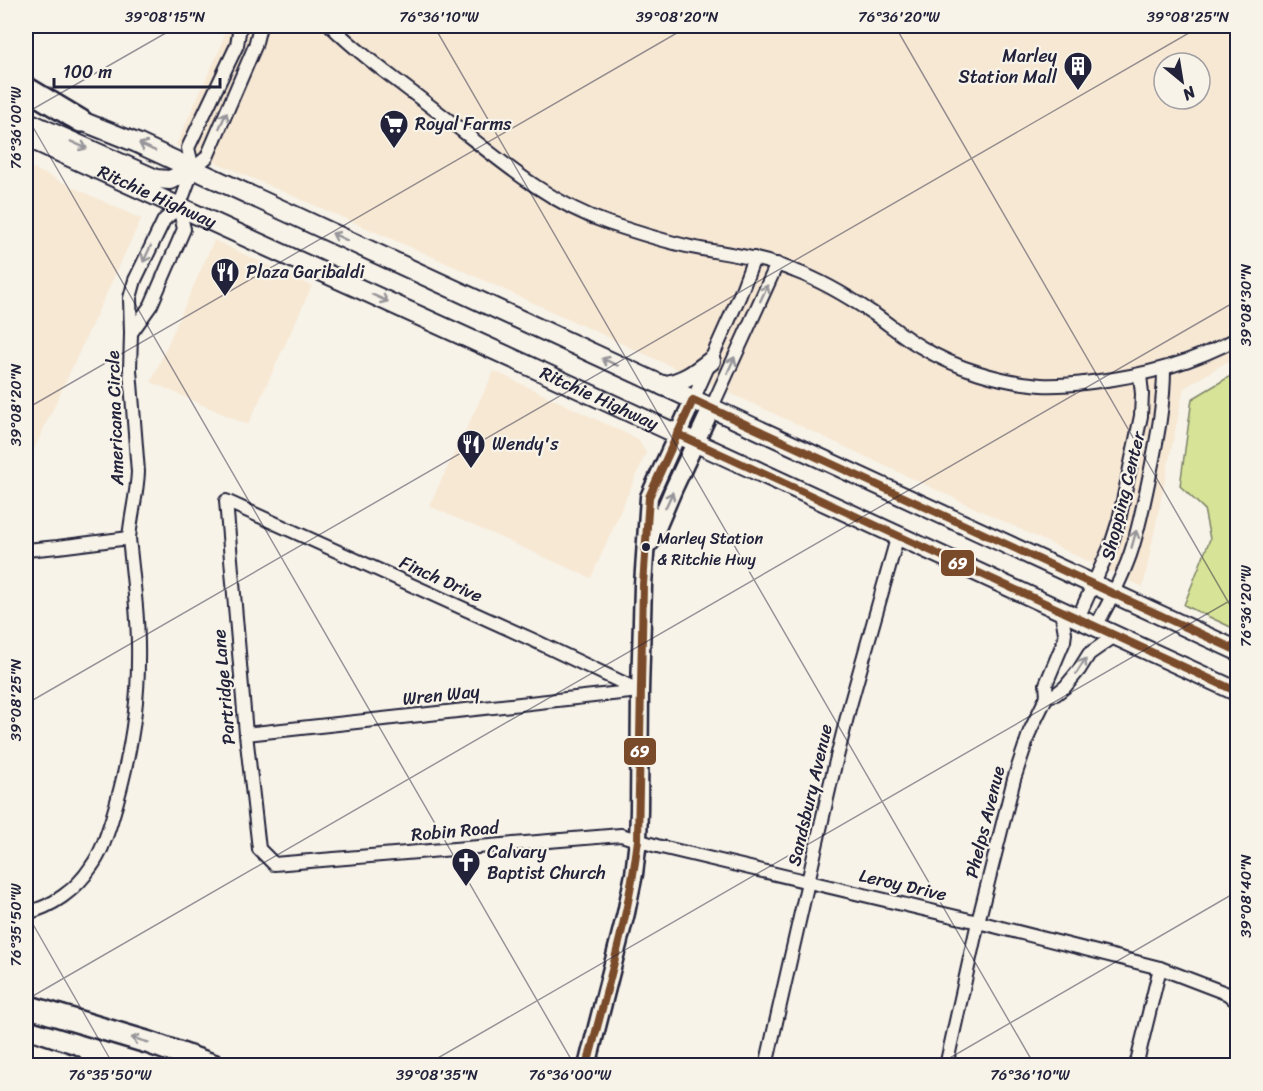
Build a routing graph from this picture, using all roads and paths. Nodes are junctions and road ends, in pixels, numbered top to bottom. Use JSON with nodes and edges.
{"nodes":[{"id":1,"x":240,"y":26,"type":"edge"},
{"id":2,"x":260,"y":26,"type":"edge"},
{"id":3,"x":331,"y":26,"type":"edge"},
{"id":4,"x":26,"y":88,"type":"edge"},
{"id":5,"x":26,"y":97,"type":"edge"},
{"id":6,"x":26,"y":121,"type":"edge"},
{"id":7,"x":81,"y":121,"type":"junction"},
{"id":8,"x":26,"y":137,"type":"edge"},
{"id":9,"x":193,"y":169,"type":"junction"},
{"id":10,"x":179,"y":207,"type":"junction"},
{"id":11,"x":754,"y":258,"type":"junction"},
{"id":12,"x":777,"y":264,"type":"junction"},
{"id":13,"x":131,"y":333,"type":"junction"},
{"id":14,"x":1238,"y":338,"type":"edge"},
{"id":15,"x":711,"y":361,"type":"junction"},
{"id":16,"x":1164,"y":369,"type":"junction"},
{"id":17,"x":1140,"y":375,"type":"junction"},
{"id":18,"x":663,"y":386,"type":"junction"},
{"id":19,"x":693,"y":400,"type":"junction"},
{"id":20,"x":711,"y":409,"type":"junction"},
{"id":21,"x":677,"y":434,"type":"junction"},
{"id":22,"x":695,"y":443,"type":"junction"},
{"id":23,"x":226,"y":501,"type":"joint"},
{"id":24,"x":898,"y":535,"type":"junction"},
{"id":25,"x":129,"y":538,"type":"junction"},
{"id":26,"x":26,"y":550,"type":"edge"},
{"id":27,"x":646,"y":554,"type":"junction"},
{"id":28,"x":1094,"y":585,"type":"junction"},
{"id":29,"x":1114,"y":594,"type":"junction"},
{"id":30,"x":1061,"y":610,"type":"junction"},
{"id":31,"x":1078,"y":618,"type":"junction"},
{"id":32,"x":1096,"y":626,"type":"junction"},
{"id":33,"x":1116,"y":635,"type":"junction"},
{"id":34,"x":1238,"y":651,"type":"edge"},
{"id":35,"x":640,"y":691,"type":"junction"},
{"id":36,"x":1238,"y":692,"type":"edge"},
{"id":37,"x":1047,"y":696,"type":"junction"},
{"id":38,"x":246,"y":734,"type":"junction"},
{"id":39,"x":638,"y":840,"type":"junction"},
{"id":40,"x":274,"y":864,"type":"joint"},
{"id":41,"x":808,"y":881,"type":"junction"},
{"id":42,"x":26,"y":913,"type":"edge"},
{"id":43,"x":978,"y":922,"type":"junction"},
{"id":44,"x":1160,"y":968,"type":"junction"},
{"id":45,"x":1238,"y":1003,"type":"edge"},
{"id":46,"x":26,"y":1006,"type":"edge"},
{"id":47,"x":26,"y":1051,"type":"edge"},
{"id":48,"x":72,"y":1065,"type":"edge"},
{"id":49,"x":215,"y":1065,"type":"edge"},
{"id":50,"x":587,"y":1065,"type":"edge"},
{"id":51,"x":766,"y":1065,"type":"edge"},
{"id":52,"x":946,"y":1065,"type":"edge"},
{"id":53,"x":1136,"y":1065,"type":"edge"}],
"edges":[{"from":1,"to":9,"type":"street","name":"Americana Circle"},
{"from":9,"to":2,"type":"street","name":"Americana Circle","one_way":true},
{"from":3,"to":11,"type":"street"},
{"from":4,"to":7,"type":"highway"},
{"from":5,"to":7,"type":"main road","name":"Ritchie Highway"},
{"from":6,"to":9,"type":"main road","one_way":true},
{"from":9,"to":7,"type":"main road","name":"Ritchie Highway","one_way":true},
{"from":8,"to":10,"type":"main road","name":"Ritchie Highway"},
{"from":9,"to":10,"type":"street","name":"Americana Circle"},
{"from":18,"to":9,"type":"main road","name":"Ritchie Highway","one_way":true},
{"from":10,"to":13,"type":"street","name":"Americana Circle"},
{"from":10,"to":13,"type":"street","name":"Americana Circle","one_way":true},
{"from":10,"to":21,"type":"main road","name":"Ritchie Highway","one_way":true},
{"from":11,"to":12,"type":"street"},
{"from":11,"to":15,"type":"street"},
{"from":12,"to":17,"type":"street"},
{"from":20,"to":12,"type":"street","one_way":true},
{"from":13,"to":25,"type":"street","name":"Americana Circle"},
{"from":14,"to":16,"type":"street"},
{"from":15,"to":18,"type":"main road"},
{"from":15,"to":19,"type":"street"},
{"from":16,"to":17,"type":"street"},
{"from":29,"to":16,"type":"street","name":"Shopping Center","one_way":true},
{"from":17,"to":28,"type":"street","name":"Shopping Center"},
{"from":18,"to":19,"type":"main road","name":"Ritchie Highway"},
{"from":19,"to":20,"type":"main road","name":"Ritchie Highway"},
{"from":19,"to":21,"type":"main road"},
{"from":20,"to":22,"type":"main road"},
{"from":20,"to":28,"type":"main road","name":"Ritchie Highway"},
{"from":21,"to":22,"type":"main road","name":"Ritchie Highway"},
{"from":21,"to":27,"type":"main road"},
{"from":22,"to":24,"type":"main road","name":"Ritchie Highway"},
{"from":27,"to":22,"type":"main road","one_way":true},
{"from":23,"to":35,"type":"street","name":"Finch Drive"},
{"from":23,"to":38,"type":"street","name":"Partridge Lane"},
{"from":24,"to":30,"type":"main road","name":"Ritchie Highway"},
{"from":24,"to":41,"type":"street","name":"Sandsbury Avenue"},
{"from":25,"to":26,"type":"street"},
{"from":25,"to":42,"type":"street","name":"Americana Circle"},
{"from":27,"to":35,"type":"main road"},
{"from":28,"to":29,"type":"main road","name":"Ritchie Highway"},
{"from":28,"to":31,"type":"street","name":"Shopping Center"},
{"from":29,"to":32,"type":"street","name":"Shopping Center"},
{"from":29,"to":34,"type":"main road","name":"Ritchie Highway"},
{"from":30,"to":31,"type":"main road","name":"Ritchie Highway"},
{"from":30,"to":37,"type":"street","name":"Phelps Avenue"},
{"from":31,"to":32,"type":"main road","name":"Ritchie Highway"},
{"from":32,"to":33,"type":"main road","name":"Ritchie Highway"},
{"from":33,"to":36,"type":"main road","name":"Ritchie Highway"},
{"from":37,"to":33,"type":"street","name":"Phelps Avenue","one_way":true},
{"from":35,"to":38,"type":"street","name":"Wren Way"},
{"from":35,"to":39,"type":"main road"},
{"from":37,"to":43,"type":"street","name":"Phelps Avenue"},
{"from":38,"to":40,"type":"street","name":"Partridge Lane"},
{"from":39,"to":40,"type":"street","name":"Robin Road"},
{"from":39,"to":41,"type":"street","name":"Leroy Drive"},
{"from":39,"to":50,"type":"main road"},
{"from":41,"to":43,"type":"street","name":"Leroy Drive"},
{"from":41,"to":51,"type":"street","name":"Sandsbury Avenue"},
{"from":43,"to":44,"type":"street","name":"Leroy Drive"},
{"from":43,"to":52,"type":"street","name":"Phelps Avenue"},
{"from":44,"to":45,"type":"street","name":"Leroy Drive"},
{"from":44,"to":53,"type":"street"},
{"from":49,"to":46,"type":"highway","one_way":true},
{"from":47,"to":48,"type":"highway"}]}
